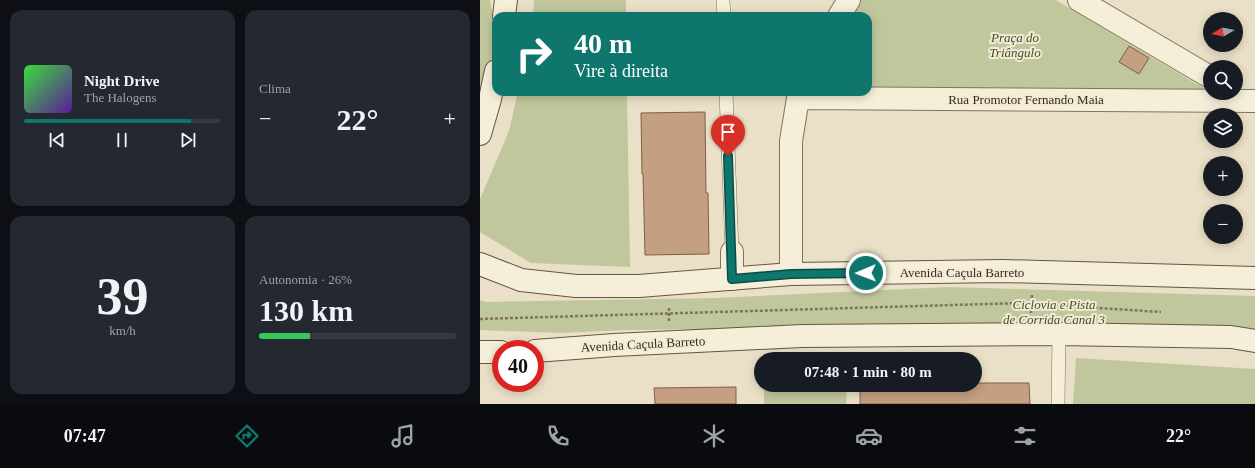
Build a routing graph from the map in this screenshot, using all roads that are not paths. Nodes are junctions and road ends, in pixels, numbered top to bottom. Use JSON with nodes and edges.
{"nodes":[{"id":1,"x":506,"y":0,"type":"edge"},
{"id":2,"x":723,"y":0,"type":"edge"},
{"id":3,"x":849,"y":0,"type":"edge"},
{"id":4,"x":1079,"y":0,"type":"edge"},
{"id":5,"x":504,"y":12,"type":"edge"},
{"id":6,"x":724,"y":12,"type":"edge"},
{"id":7,"x":842,"y":12,"type":"edge"},
{"id":8,"x":1203,"y":73,"type":"edge"},
{"id":9,"x":492,"y":90,"type":"edge"},
{"id":10,"x":872,"y":95,"type":"edge"},
{"id":11,"x":726,"y":96,"type":"edge"},
{"id":12,"x":799,"y":96,"type":"edge"},
{"id":13,"x":1247,"y":98,"type":"edge"},
{"id":14,"x":480,"y":134,"type":"edge"},
{"id":15,"x":732,"y":252,"type":"joint"},
{"id":16,"x":480,"y":264,"type":"edge"},
{"id":17,"x":791,"y":274,"type":"junction"},
{"id":18,"x":1255,"y":278,"type":"edge"},
{"id":19,"x":732,"y":279,"type":"junction"},
{"id":20,"x":1059,"y":334,"type":"junction"},
{"id":21,"x":1255,"y":341,"type":"edge"},
{"id":22,"x":544,"y":349,"type":"edge"},
{"id":23,"x":480,"y":352,"type":"edge"},
{"id":24,"x":492,"y":352,"type":"edge"},
{"id":25,"x":1058,"y":404,"type":"edge"}],
"edges":[{"from":1,"to":5,"type":"street"},
{"from":2,"to":6,"type":"lane"},
{"from":3,"to":7,"type":"street"},
{"from":4,"to":8,"type":"street"},
{"from":9,"to":14,"type":"street"},
{"from":10,"to":13,"type":"street","name":"Rua Promotor Fernando Maia"},
{"from":11,"to":15,"type":"lane"},
{"from":12,"to":17,"type":"street"},
{"from":15,"to":19,"type":"street"},
{"from":16,"to":19,"type":"street","name":"Avenida Caçula Barreto"},
{"from":17,"to":18,"type":"street","name":"Avenida Caçula Barreto"},
{"from":17,"to":19,"type":"street","name":"Avenida Caçula Barreto"},
{"from":20,"to":21,"type":"street","name":"Avenida Caçula Barreto"},
{"from":20,"to":22,"type":"street","name":"Avenida Caçula Barreto"},
{"from":20,"to":25,"type":"lane"},
{"from":23,"to":24,"type":"street"}]}
